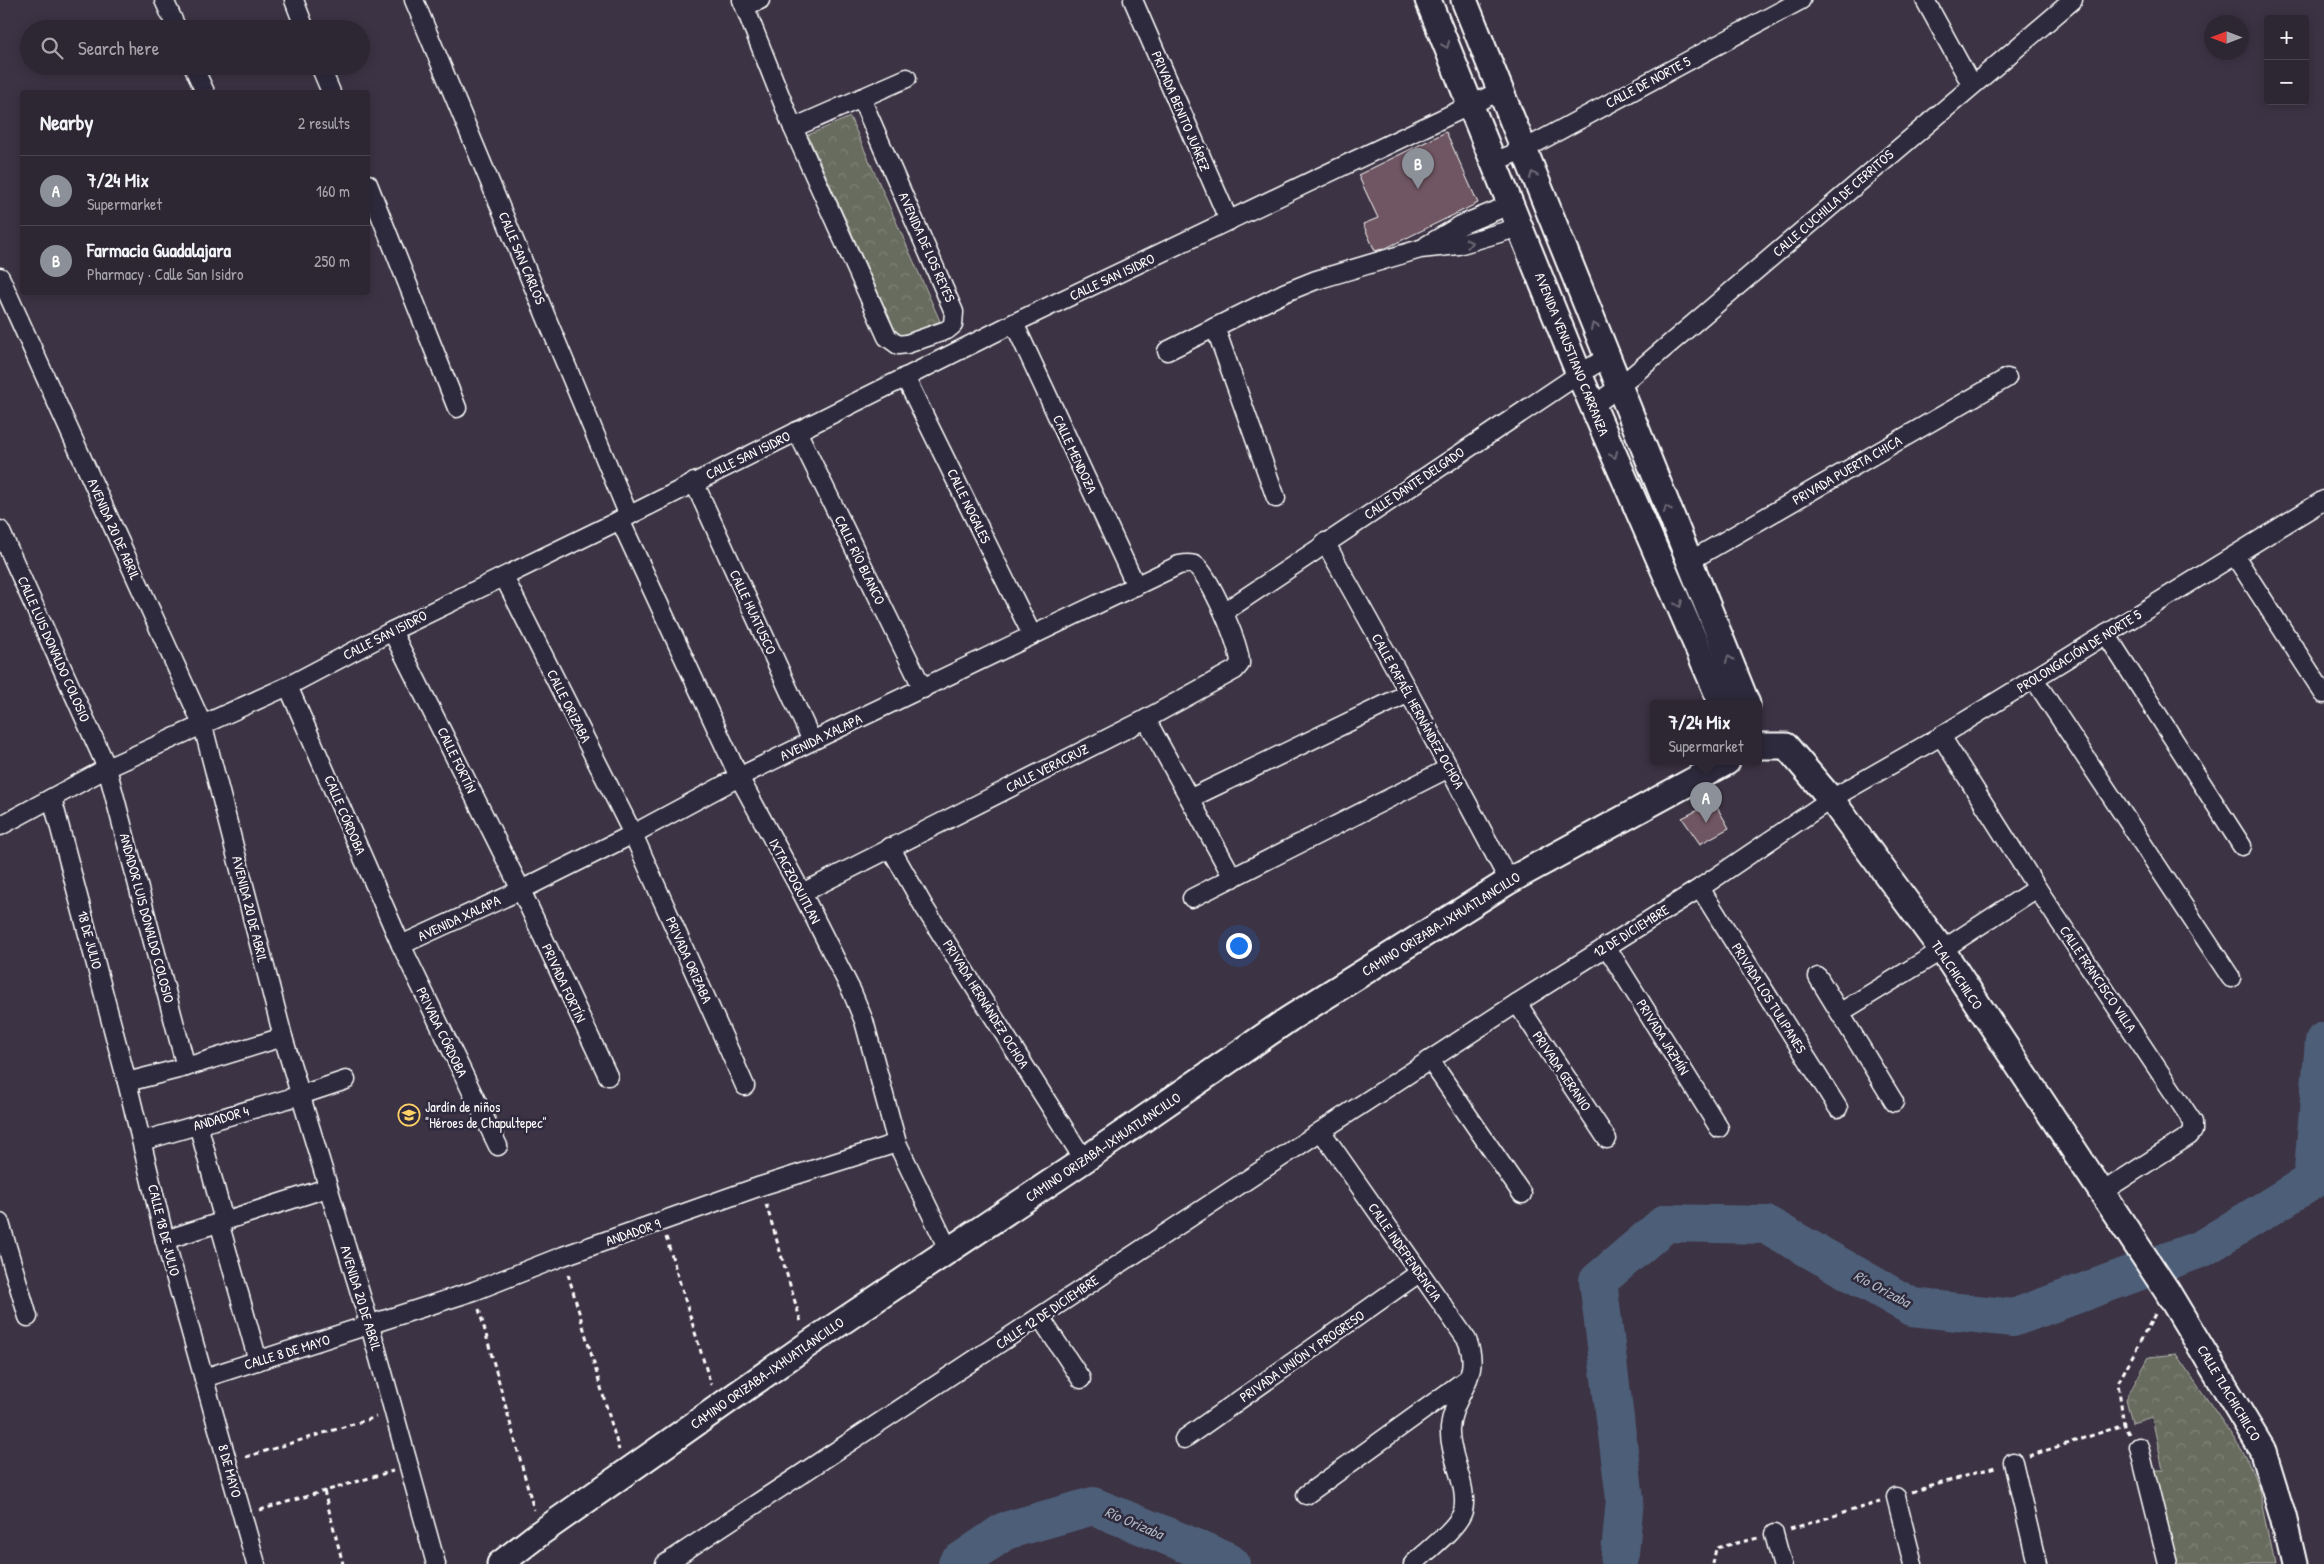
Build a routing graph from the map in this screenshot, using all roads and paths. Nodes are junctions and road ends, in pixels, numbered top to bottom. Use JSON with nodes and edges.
{"nodes":[{"id":1,"x":164,"y":0,"type":"edge"},
{"id":2,"x":294,"y":0,"type":"edge"},
{"id":3,"x":414,"y":0,"type":"edge"},
{"id":4,"x":1133,"y":0,"type":"edge"},
{"id":5,"x":1428,"y":0,"type":"edge"},
{"id":6,"x":1464,"y":0,"type":"edge"},
{"id":7,"x":1801,"y":0,"type":"edge"},
{"id":8,"x":1925,"y":0,"type":"edge"},
{"id":9,"x":2072,"y":0,"type":"edge"},
{"id":10,"x":749,"y":2,"type":"edge"},
{"id":11,"x":173,"y":20,"type":"edge"},
{"id":12,"x":302,"y":20,"type":"edge"},
{"id":13,"x":197,"y":75,"type":"edge"},
{"id":14,"x":324,"y":75,"type":"edge"},
{"id":15,"x":908,"y":78,"type":"dead end"},
{"id":16,"x":1972,"y":84,"type":"junction"},
{"id":17,"x":204,"y":90,"type":"edge"},
{"id":18,"x":330,"y":90,"type":"edge"},
{"id":19,"x":1500,"y":91,"type":"junction"},
{"id":20,"x":861,"y":98,"type":"junction"},
{"id":21,"x":1470,"y":106,"type":"junction"},
{"id":22,"x":793,"y":128,"type":"junction"},
{"id":23,"x":1523,"y":150,"type":"junction"},
{"id":24,"x":1493,"y":162,"type":"junction"},
{"id":25,"x":370,"y":189,"type":"edge"},
{"id":26,"x":1512,"y":204,"type":"junction"},
{"id":27,"x":1229,"y":221,"type":"junction"},
{"id":28,"x":1520,"y":227,"type":"junction"},
{"id":29,"x":1420,"y":249,"type":"junction"},
{"id":30,"x":0,"y":277,"type":"edge"},
{"id":31,"x":1014,"y":323,"type":"junction"},
{"id":32,"x":1215,"y":327,"type":"junction"},
{"id":33,"x":1167,"y":351,"type":"dead end"},
{"id":34,"x":1606,"y":358,"type":"junction"},
{"id":35,"x":1579,"y":374,"type":"junction"},
{"id":36,"x":905,"y":377,"type":"junction"},
{"id":37,"x":2006,"y":378,"type":"dead end"},
{"id":38,"x":1619,"y":387,"type":"junction"},
{"id":39,"x":1592,"y":406,"type":"junction"},
{"id":40,"x":457,"y":408,"type":"dead end"},
{"id":41,"x":797,"y":431,"type":"junction"},
{"id":42,"x":694,"y":482,"type":"junction"},
{"id":43,"x":1276,"y":498,"type":"dead end"},
{"id":44,"x":2324,"y":500,"type":"edge"},
{"id":45,"x":625,"y":518,"type":"junction"},
{"id":46,"x":0,"y":530,"type":"edge"},
{"id":47,"x":1324,"y":542,"type":"junction"},
{"id":48,"x":2236,"y":556,"type":"junction"},
{"id":49,"x":1688,"y":562,"type":"junction"},
{"id":50,"x":504,"y":577,"type":"junction"},
{"id":51,"x":1136,"y":586,"type":"junction"},
{"id":52,"x":1224,"y":612,"type":"junction"},
{"id":53,"x":392,"y":630,"type":"junction"},
{"id":54,"x":2106,"y":634,"type":"junction"},
{"id":55,"x":1032,"y":635,"type":"junction"},
{"id":56,"x":2034,"y":680,"type":"junction"},
{"id":57,"x":288,"y":686,"type":"junction"},
{"id":58,"x":923,"y":689,"type":"junction"},
{"id":59,"x":1409,"y":693,"type":"junction"},
{"id":60,"x":2324,"y":694,"type":"edge"},
{"id":61,"x":1720,"y":700,"type":"edge"},
{"id":62,"x":1745,"y":700,"type":"edge"},
{"id":63,"x":1146,"y":719,"type":"junction"},
{"id":64,"x":203,"y":726,"type":"junction"},
{"id":65,"x":1941,"y":736,"type":"junction"},
{"id":66,"x":812,"y":741,"type":"junction"},
{"id":67,"x":1762,"y":746,"type":"edge"},
{"id":68,"x":1722,"y":765,"type":"edge"},
{"id":69,"x":107,"y":768,"type":"junction"},
{"id":70,"x":1449,"y":768,"type":"junction"},
{"id":71,"x":739,"y":777,"type":"junction"},
{"id":72,"x":52,"y":798,"type":"junction"},
{"id":73,"x":1191,"y":798,"type":"junction"},
{"id":74,"x":1831,"y":799,"type":"junction"},
{"id":75,"x":0,"y":826,"type":"edge"},
{"id":76,"x":633,"y":834,"type":"junction"},
{"id":77,"x":2242,"y":846,"type":"dead end"},
{"id":78,"x":890,"y":847,"type":"junction"},
{"id":79,"x":1233,"y":878,"type":"junction"},
{"id":80,"x":1509,"y":881,"type":"junction"},
{"id":81,"x":1700,"y":888,"type":"junction"},
{"id":82,"x":2037,"y":888,"type":"junction"},
{"id":83,"x":521,"y":890,"type":"junction"},
{"id":84,"x":802,"y":892,"type":"junction"},
{"id":85,"x":1192,"y":898,"type":"dead end"},
{"id":86,"x":401,"y":945,"type":"junction"},
{"id":87,"x":1606,"y":946,"type":"junction"},
{"id":88,"x":1942,"y":950,"type":"junction"},
{"id":89,"x":1818,"y":977,"type":"dead end"},
{"id":90,"x":2231,"y":978,"type":"dead end"},
{"id":91,"x":1517,"y":1003,"type":"junction"},
{"id":92,"x":1840,"y":1012,"type":"junction"},
{"id":93,"x":283,"y":1037,"type":"junction"},
{"id":94,"x":1430,"y":1060,"type":"junction"},
{"id":95,"x":186,"y":1067,"type":"junction"},
{"id":96,"x":608,"y":1076,"type":"dead end"},
{"id":97,"x":346,"y":1080,"type":"dead end"},
{"id":98,"x":127,"y":1082,"type":"junction"},
{"id":99,"x":745,"y":1086,"type":"dead end"},
{"id":100,"x":301,"y":1095,"type":"junction"},
{"id":101,"x":1894,"y":1102,"type":"dead end"},
{"id":102,"x":1838,"y":1108,"type":"dead end"},
{"id":103,"x":198,"y":1124,"type":"junction"},
{"id":104,"x":1719,"y":1128,"type":"dead end"},
{"id":105,"x":1321,"y":1130,"type":"junction"},
{"id":106,"x":1607,"y":1139,"type":"dead end"},
{"id":107,"x":142,"y":1141,"type":"junction"},
{"id":108,"x":897,"y":1143,"type":"junction"},
{"id":109,"x":498,"y":1146,"type":"dead end"},
{"id":110,"x":1084,"y":1160,"type":"junction"},
{"id":111,"x":761,"y":1186,"type":"junction"},
{"id":112,"x":328,"y":1188,"type":"junction"},
{"id":113,"x":2102,"y":1192,"type":"junction"},
{"id":114,"x":1522,"y":1194,"type":"dead end"},
{"id":115,"x":222,"y":1222,"type":"junction"},
{"id":116,"x":662,"y":1222,"type":"junction"},
{"id":117,"x":0,"y":1223,"type":"edge"},
{"id":118,"x":2131,"y":1236,"type":"joint"},
{"id":119,"x":165,"y":1240,"type":"junction"},
{"id":120,"x":949,"y":1251,"type":"junction"},
{"id":121,"x":562,"y":1256,"type":"junction"},
{"id":122,"x":1419,"y":1273,"type":"junction"},
{"id":123,"x":2165,"y":1287,"type":"junction"},
{"id":124,"x":474,"y":1292,"type":"junction"},
{"id":125,"x":28,"y":1317,"type":"dead end"},
{"id":126,"x":1040,"y":1317,"type":"junction"},
{"id":127,"x":370,"y":1326,"type":"junction"},
{"id":128,"x":807,"y":1345,"type":"junction"},
{"id":129,"x":258,"y":1361,"type":"junction"},
{"id":130,"x":204,"y":1378,"type":"junction"},
{"id":131,"x":1468,"y":1378,"type":"junction"},
{"id":132,"x":1081,"y":1379,"type":"dead end"},
{"id":133,"x":718,"y":1407,"type":"junction"},
{"id":134,"x":394,"y":1412,"type":"junction"},
{"id":135,"x":1184,"y":1439,"type":"dead end"},
{"id":136,"x":2138,"y":1447,"type":"joint"},
{"id":137,"x":228,"y":1462,"type":"junction"},
{"id":138,"x":2013,"y":1462,"type":"dead end"},
{"id":139,"x":409,"y":1466,"type":"junction"},
{"id":140,"x":626,"y":1472,"type":"junction"},
{"id":141,"x":324,"y":1491,"type":"junction"},
{"id":142,"x":1306,"y":1495,"type":"dead end"},
{"id":143,"x":1896,"y":1497,"type":"dead end"},
{"id":144,"x":242,"y":1516,"type":"junction"},
{"id":145,"x":540,"y":1533,"type":"junction"},
{"id":146,"x":1774,"y":1534,"type":"dead end"},
{"id":147,"x":256,"y":1564,"type":"edge"},
{"id":148,"x":343,"y":1564,"type":"edge"},
{"id":149,"x":436,"y":1564,"type":"edge"},
{"id":150,"x":500,"y":1564,"type":"edge"},
{"id":151,"x":665,"y":1564,"type":"edge"},
{"id":152,"x":1413,"y":1564,"type":"edge"},
{"id":153,"x":1782,"y":1564,"type":"edge"},
{"id":154,"x":1913,"y":1564,"type":"edge"},
{"id":155,"x":2037,"y":1564,"type":"edge"},
{"id":156,"x":2168,"y":1564,"type":"edge"},
{"id":157,"x":2294,"y":1564,"type":"edge"}],
"edges":[{"from":1,"to":11,"type":"street"},
{"from":2,"to":12,"type":"street"},
{"from":3,"to":45,"type":"street","name":"CALLE SAN CARLOS"},
{"from":4,"to":27,"type":"street","name":"PRIVADA BENITO JUÁREZ"},
{"from":5,"to":21,"type":"street","name":"AVENIDA VENUSTIANO CARRANZA","one_way":true},
{"from":6,"to":19,"type":"street"},
{"from":7,"to":23,"type":"street","name":"CALLE DE NORTE 5"},
{"from":8,"to":16,"type":"street"},
{"from":9,"to":16,"type":"street","name":"CALLE CUCHILLA DE CERRITOS"},
{"from":10,"to":22,"type":"street","name":"AVENIDA DE LOS REYES"},
{"from":13,"to":17,"type":"street"},
{"from":14,"to":18,"type":"street"},
{"from":15,"to":20,"type":"street"},
{"from":16,"to":38,"type":"street","name":"CALLE CUCHILLA DE CERRITOS"},
{"from":19,"to":21,"type":"street","name":"CALLE SAN ISIDRO"},
{"from":19,"to":23,"type":"street"},
{"from":20,"to":22,"type":"street"},
{"from":20,"to":22,"type":"street","name":"AVENIDA DE LOS REYES"},
{"from":21,"to":24,"type":"street","name":"AVENIDA VENUSTIANO CARRANZA"},
{"from":21,"to":27,"type":"street","name":"CALLE SAN ISIDRO"},
{"from":23,"to":24,"type":"street","name":"CALLE DE NORTE 5"},
{"from":34,"to":23,"type":"street","one_way":true},
{"from":24,"to":26,"type":"street","name":"AVENIDA VENUSTIANO CARRANZA"},
{"from":25,"to":40,"type":"street"},
{"from":26,"to":28,"type":"street","name":"AVENIDA VENUSTIANO CARRANZA"},
{"from":26,"to":29,"type":"street"},
{"from":27,"to":31,"type":"street","name":"CALLE SAN ISIDRO"},
{"from":29,"to":28,"type":"street","one_way":true},
{"from":28,"to":35,"type":"street","name":"AVENIDA VENUSTIANO CARRANZA"},
{"from":29,"to":32,"type":"street"},
{"from":30,"to":64,"type":"street","name":"AVENIDA 20 DE ABRIL"},
{"from":31,"to":36,"type":"street","name":"CALLE SAN ISIDRO"},
{"from":31,"to":51,"type":"street","name":"CALLE MENDOZA"},
{"from":32,"to":33,"type":"street"},
{"from":32,"to":43,"type":"street"},
{"from":34,"to":35,"type":"street","name":"CALLE DANTE DELGADO"},
{"from":34,"to":38,"type":"street"},
{"from":35,"to":39,"type":"street","name":"AVENIDA VENUSTIANO CARRANZA"},
{"from":35,"to":47,"type":"street","name":"CALLE DANTE DELGADO"},
{"from":36,"to":41,"type":"street","name":"CALLE SAN ISIDRO"},
{"from":36,"to":55,"type":"street","name":"CALLE NOGALES"},
{"from":37,"to":49,"type":"street","name":"PRIVADA PUERTA CHICA"},
{"from":38,"to":39,"type":"street","name":"CALLE CUCHILLA DE CERRITOS"},
{"from":49,"to":38,"type":"street","one_way":true},
{"from":39,"to":61,"type":"street","name":"AVENIDA VENUSTIANO CARRANZA","one_way":true},
{"from":41,"to":42,"type":"street","name":"CALLE SAN ISIDRO"},
{"from":41,"to":58,"type":"street","name":"CALLE RÍO BLANCO"},
{"from":42,"to":45,"type":"street","name":"CALLE SAN ISIDRO"},
{"from":42,"to":66,"type":"street","name":"CALLE HUATUSCO"},
{"from":44,"to":48,"type":"street","name":"PROLONGACIÓN DE NORTE 5"},
{"from":45,"to":50,"type":"street","name":"CALLE SAN ISIDRO"},
{"from":45,"to":71,"type":"street","name":"IXTACZOQUITLAN"},
{"from":46,"to":69,"type":"street","name":"CALLE LUIS DONALDO COLOSIO"},
{"from":47,"to":52,"type":"street","name":"CALLE DANTE DELGADO"},
{"from":47,"to":59,"type":"street","name":"CALLE RAFAÉL HERNÁNDEZ OCHOA"},
{"from":48,"to":54,"type":"street","name":"PROLONGACIÓN DE NORTE 5"},
{"from":48,"to":60,"type":"street"},
{"from":62,"to":49,"type":"street","one_way":true},
{"from":50,"to":53,"type":"street","name":"CALLE SAN ISIDRO"},
{"from":50,"to":76,"type":"street","name":"CALLE ORIZABA"},
{"from":51,"to":52,"type":"street","name":"AVENIDA XALAPA"},
{"from":51,"to":55,"type":"street","name":"AVENIDA XALAPA"},
{"from":52,"to":63,"type":"street","name":"CALLE VERACRUZ"},
{"from":53,"to":57,"type":"street","name":"CALLE SAN ISIDRO"},
{"from":53,"to":83,"type":"street","name":"CALLE FORTÍN"},
{"from":54,"to":56,"type":"street","name":"PROLONGACIÓN DE NORTE 5"},
{"from":54,"to":77,"type":"street"},
{"from":55,"to":58,"type":"street","name":"AVENIDA XALAPA"},
{"from":56,"to":65,"type":"street","name":"PROLONGACIÓN DE NORTE 5"},
{"from":56,"to":90,"type":"street"},
{"from":57,"to":64,"type":"street","name":"CALLE SAN ISIDRO"},
{"from":57,"to":86,"type":"street","name":"CALLE CÓRDOBA"},
{"from":58,"to":66,"type":"street","name":"AVENIDA XALAPA"},
{"from":59,"to":70,"type":"street","name":"CALLE RAFAÉL HERNÁNDEZ OCHOA"},
{"from":59,"to":73,"type":"street"},
{"from":63,"to":73,"type":"street"},
{"from":63,"to":78,"type":"street","name":"CALLE VERACRUZ"},
{"from":64,"to":69,"type":"street","name":"CALLE SAN ISIDRO"},
{"from":64,"to":93,"type":"street","name":"AVENIDA 20 DE ABRIL"},
{"from":65,"to":74,"type":"street","name":"PROLONGACIÓN DE NORTE 5"},
{"from":65,"to":82,"type":"street","name":"CALLE FRANCISCO VILLA"},
{"from":66,"to":71,"type":"street","name":"AVENIDA XALAPA"},
{"from":67,"to":74,"type":"street","name":"TLALCHICHILCO"},
{"from":68,"to":80,"type":"street","name":"CAMINO ORIZABA-IXHUATLANCILLO"},
{"from":69,"to":72,"type":"street","name":"CALLE SAN ISIDRO"},
{"from":69,"to":95,"type":"street","name":"ANDADOR LUIS DONALDO COLOSIO"},
{"from":70,"to":79,"type":"street"},
{"from":70,"to":80,"type":"street","name":"CALLE RAFAÉL HERNÁNDEZ OCHOA"},
{"from":71,"to":76,"type":"street","name":"AVENIDA XALAPA"},
{"from":71,"to":84,"type":"street","name":"IXTACZOQUITLAN"},
{"from":72,"to":75,"type":"street","name":"CALLE SAN ISIDRO"},
{"from":72,"to":98,"type":"street","name":"18 DE JULIO"},
{"from":73,"to":79,"type":"street"},
{"from":74,"to":81,"type":"street","name":"12 DE DICIEMBRE"},
{"from":74,"to":88,"type":"street","name":"TLALCHICHILCO"},
{"from":76,"to":83,"type":"street","name":"AVENIDA XALAPA"},
{"from":76,"to":99,"type":"street","name":"PRIVADA ORIZABA"},
{"from":78,"to":84,"type":"street","name":"CALLE VERACRUZ"},
{"from":78,"to":110,"type":"street","name":"PRIVADA HERNÁNDEZ OCHOA"},
{"from":79,"to":85,"type":"street"},
{"from":80,"to":110,"type":"street","name":"CAMINO ORIZABA-IXHUATLANCILLO"},
{"from":81,"to":87,"type":"street","name":"12 DE DICIEMBRE"},
{"from":81,"to":102,"type":"street","name":"PRIVADA LOS TULIPANES"},
{"from":82,"to":88,"type":"street"},
{"from":82,"to":113,"type":"street","name":"CALLE FRANCISCO VILLA"},
{"from":83,"to":86,"type":"street","name":"AVENIDA XALAPA"},
{"from":83,"to":96,"type":"street","name":"PRIVADA FORTÍN"},
{"from":84,"to":108,"type":"street","name":"IXTACZOQUITLAN"},
{"from":86,"to":109,"type":"street","name":"PRIVADA CÓRDOBA"},
{"from":87,"to":91,"type":"street","name":"12 DE DICIEMBRE"},
{"from":87,"to":104,"type":"street","name":"PRIVADA JAZMÍN"},
{"from":88,"to":92,"type":"street"},
{"from":88,"to":113,"type":"street","name":"TLALCHICHILCO"},
{"from":89,"to":92,"type":"street"},
{"from":91,"to":94,"type":"street","name":"12 DE DICIEMBRE"},
{"from":91,"to":106,"type":"street","name":"PRIVADA GERANIO"},
{"from":92,"to":101,"type":"street"},
{"from":93,"to":95,"type":"street"},
{"from":93,"to":100,"type":"street","name":"AVENIDA 20 DE ABRIL"},
{"from":94,"to":105,"type":"street","name":"CALLE 12 DE DICIEMBRE"},
{"from":94,"to":114,"type":"street"},
{"from":95,"to":98,"type":"street"},
{"from":97,"to":100,"type":"street","name":"ANDADOR 4"},
{"from":98,"to":107,"type":"street","name":"CALLE 18 DE JULIO"},
{"from":100,"to":103,"type":"street","name":"ANDADOR 4"},
{"from":100,"to":112,"type":"street","name":"AVENIDA 20 DE ABRIL"},
{"from":103,"to":107,"type":"street","name":"ANDADOR 4"},
{"from":103,"to":115,"type":"street"},
{"from":105,"to":122,"type":"street","name":"CALLE INDEPENDENCIA"},
{"from":105,"to":126,"type":"street","name":"CALLE 12 DE DICIEMBRE"},
{"from":107,"to":119,"type":"street","name":"CALLE 18 DE JULIO"},
{"from":108,"to":111,"type":"street","name":"ANDADOR 9"},
{"from":108,"to":120,"type":"street","name":"IXTACZOQUITLAN"},
{"from":110,"to":120,"type":"street","name":"CAMINO ORIZABA-IXHUATLANCILLO"},
{"from":111,"to":116,"type":"street","name":"ANDADOR 9"},
{"from":111,"to":128,"type":"path"},
{"from":112,"to":115,"type":"street"},
{"from":112,"to":127,"type":"street","name":"AVENIDA 20 DE ABRIL"},
{"from":113,"to":118,"type":"street","name":"TLALCHICHILCO"},
{"from":115,"to":119,"type":"street"},
{"from":115,"to":129,"type":"street"},
{"from":116,"to":121,"type":"street","name":"ANDADOR 9"},
{"from":116,"to":133,"type":"path"},
{"from":117,"to":125,"type":"street"},
{"from":118,"to":123,"type":"street","name":"CALLE TLACHICHILCO"},
{"from":119,"to":130,"type":"street","name":"CALLE 18 DE JULIO"},
{"from":120,"to":128,"type":"street","name":"CAMINO ORIZABA-IXHUATLANCILLO"},
{"from":121,"to":124,"type":"street","name":"ANDADOR 9"},
{"from":121,"to":140,"type":"path"},
{"from":122,"to":131,"type":"street","name":"CALLE INDEPENDENCIA"},
{"from":122,"to":135,"type":"street","name":"PRIVADA UNIÓN Y PROGRESO"},
{"from":123,"to":136,"type":"path"},
{"from":123,"to":157,"type":"street","name":"CALLE TLACHICHILCO"},
{"from":124,"to":127,"type":"street","name":"ANDADOR 9"},
{"from":124,"to":145,"type":"path"},
{"from":126,"to":132,"type":"street"},
{"from":126,"to":151,"type":"street","name":"CALLE 12 DE DICIEMBRE"},
{"from":127,"to":129,"type":"street","name":"CALLE 8 DE MAYO"},
{"from":127,"to":134,"type":"street","name":"AVENIDA 20 DE ABRIL"},
{"from":128,"to":133,"type":"street","name":"CAMINO ORIZABA-IXHUATLANCILLO"},
{"from":129,"to":130,"type":"street","name":"CALLE 8 DE MAYO"},
{"from":130,"to":137,"type":"street","name":"8 DE MAYO"},
{"from":131,"to":142,"type":"street"},
{"from":131,"to":152,"type":"street","name":"CALLE INDEPENDENCIA"},
{"from":133,"to":140,"type":"street","name":"CAMINO ORIZABA-IXHUATLANCILLO"},
{"from":134,"to":137,"type":"path"},
{"from":134,"to":139,"type":"street","name":"AVENIDA 20 DE ABRIL"},
{"from":136,"to":156,"type":"street"},
{"from":137,"to":144,"type":"street","name":"8 DE MAYO"},
{"from":138,"to":155,"type":"street"},
{"from":139,"to":141,"type":"path"},
{"from":139,"to":149,"type":"street","name":"AVENIDA 20 DE ABRIL"},
{"from":140,"to":145,"type":"street","name":"CAMINO ORIZABA-IXHUATLANCILLO"},
{"from":141,"to":144,"type":"path"},
{"from":141,"to":148,"type":"path"},
{"from":143,"to":154,"type":"street"},
{"from":144,"to":147,"type":"street","name":"8 DE MAYO"},
{"from":145,"to":150,"type":"street","name":"CAMINO ORIZABA-IXHUATLANCILLO"},
{"from":146,"to":153,"type":"street"}]}
